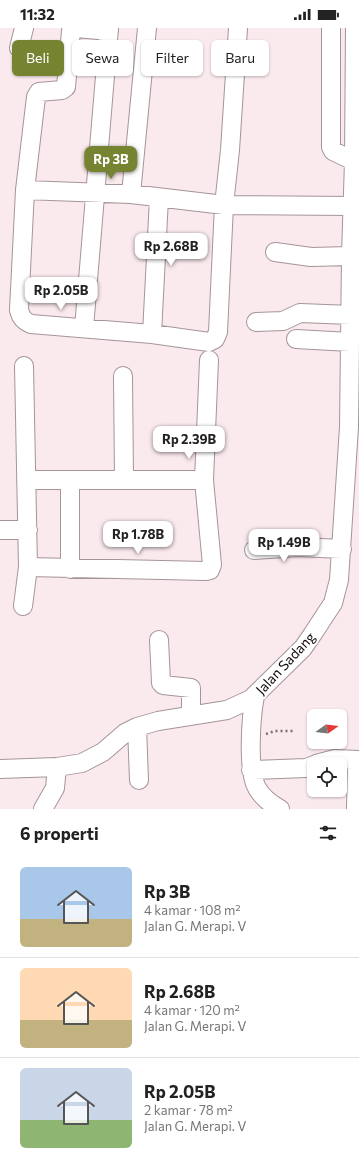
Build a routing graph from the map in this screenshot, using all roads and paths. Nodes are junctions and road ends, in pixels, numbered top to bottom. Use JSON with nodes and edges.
{"nodes":[{"id":1,"x":24,"y":28,"type":"edge"},
{"id":2,"x":75,"y":28,"type":"edge"},
{"id":3,"x":147,"y":28,"type":"edge"},
{"id":4,"x":238,"y":28,"type":"edge"},
{"id":5,"x":331,"y":28,"type":"edge"},
{"id":6,"x":355,"y":28,"type":"edge"},
{"id":7,"x":109,"y":29,"type":"edge"},
{"id":8,"x":21,"y":40,"type":"edge"},
{"id":9,"x":354,"y":161,"type":"junction"},
{"id":10,"x":25,"y":190,"type":"junction"},
{"id":11,"x":95,"y":193,"type":"junction"},
{"id":12,"x":131,"y":194,"type":"junction"},
{"id":13,"x":159,"y":198,"type":"junction"},
{"id":14,"x":224,"y":204,"type":"junction"},
{"id":15,"x":353,"y":206,"type":"junction"},
{"id":16,"x":275,"y":252,"type":"dead end"},
{"id":17,"x":351,"y":256,"type":"junction"},
{"id":18,"x":351,"y":315,"type":"junction"},
{"id":19,"x":256,"y":322,"type":"dead end"},
{"id":20,"x":84,"y":328,"type":"junction"},
{"id":21,"x":152,"y":334,"type":"junction"},
{"id":22,"x":296,"y":339,"type":"dead end"},
{"id":23,"x":350,"y":342,"type":"junction"},
{"id":24,"x":209,"y":360,"type":"dead end"},
{"id":25,"x":24,"y":366,"type":"dead end"},
{"id":26,"x":123,"y":376,"type":"dead end"},
{"id":27,"x":354,"y":427,"type":"edge"},
{"id":28,"x":26,"y":480,"type":"junction"},
{"id":29,"x":70,"y":480,"type":"junction"},
{"id":30,"x":124,"y":480,"type":"junction"},
{"id":31,"x":204,"y":480,"type":"junction"},
{"id":32,"x":0,"y":530,"type":"edge"},
{"id":33,"x":28,"y":530,"type":"junction"},
{"id":34,"x":342,"y":549,"type":"junction"},
{"id":35,"x":254,"y":550,"type":"dead end"},
{"id":36,"x":28,"y":567,"type":"junction"},
{"id":37,"x":70,"y":569,"type":"junction"},
{"id":38,"x":23,"y":606,"type":"dead end"},
{"id":39,"x":159,"y":640,"type":"dead end"},
{"id":40,"x":255,"y":696,"type":"junction"},
{"id":41,"x":190,"y":716,"type":"junction"},
{"id":42,"x":137,"y":726,"type":"junction"},
{"id":43,"x":293,"y":731,"type":"dead end"},
{"id":44,"x":252,"y":738,"type":"junction"},
{"id":45,"x":347,"y":760,"type":"edge"},
{"id":46,"x":358,"y":760,"type":"edge"},
{"id":47,"x":57,"y":767,"type":"junction"},
{"id":48,"x":307,"y":768,"type":"edge"},
{"id":49,"x":0,"y":769,"type":"edge"},
{"id":50,"x":251,"y":770,"type":"junction"},
{"id":51,"x":139,"y":780,"type":"dead end"},
{"id":52,"x":43,"y":809,"type":"edge"},
{"id":53,"x":280,"y":809,"type":"edge"},
{"id":54,"x":356,"y":809,"type":"edge"}],
"edges":[{"from":1,"to":8,"type":"street"},
{"from":2,"to":7,"type":"street"},
{"from":2,"to":10,"type":"street"},
{"from":3,"to":12,"type":"street"},
{"from":4,"to":14,"type":"street"},
{"from":5,"to":9,"type":"street"},
{"from":6,"to":9,"type":"street","name":"Jalan Sadang"},
{"from":7,"to":11,"type":"street"},
{"from":9,"to":15,"type":"street","name":"Jalan Sadang"},
{"from":10,"to":11,"type":"street"},
{"from":10,"to":20,"type":"street"},
{"from":11,"to":12,"type":"street"},
{"from":11,"to":20,"type":"street"},
{"from":12,"to":13,"type":"street"},
{"from":13,"to":14,"type":"street"},
{"from":13,"to":21,"type":"street"},
{"from":14,"to":15,"type":"street"},
{"from":14,"to":21,"type":"street"},
{"from":15,"to":17,"type":"street","name":"Jalan Sadang"},
{"from":16,"to":17,"type":"street"},
{"from":17,"to":18,"type":"street","name":"Jalan Sadang"},
{"from":18,"to":19,"type":"street"},
{"from":18,"to":23,"type":"street","name":"Jalan Sadang"},
{"from":20,"to":21,"type":"street"},
{"from":22,"to":23,"type":"street"},
{"from":23,"to":27,"type":"street","name":"Jalan Sadang"},
{"from":24,"to":31,"type":"street"},
{"from":25,"to":28,"type":"street"},
{"from":26,"to":30,"type":"street"},
{"from":27,"to":34,"type":"street","name":"Jalan Sadang"},
{"from":28,"to":29,"type":"street"},
{"from":28,"to":33,"type":"street"},
{"from":29,"to":30,"type":"street"},
{"from":29,"to":37,"type":"street"},
{"from":30,"to":31,"type":"street"},
{"from":31,"to":37,"type":"street"},
{"from":32,"to":33,"type":"street"},
{"from":33,"to":36,"type":"street"},
{"from":34,"to":35,"type":"street"},
{"from":34,"to":40,"type":"street","name":"Jalan Sadang"},
{"from":36,"to":37,"type":"street"},
{"from":36,"to":38,"type":"street"},
{"from":39,"to":41,"type":"street"},
{"from":40,"to":41,"type":"street","name":"Jalan Sadang"},
{"from":40,"to":44,"type":"street"},
{"from":41,"to":42,"type":"street","name":"Jalan Sadang"},
{"from":42,"to":47,"type":"street","name":"Jalan Sadang"},
{"from":42,"to":51,"type":"street"},
{"from":43,"to":44,"type":"path"},
{"from":44,"to":50,"type":"street"},
{"from":45,"to":46,"type":"street"},
{"from":46,"to":54,"type":"street"},
{"from":47,"to":49,"type":"street","name":"Jalan Sadang"},
{"from":47,"to":52,"type":"street"},
{"from":48,"to":50,"type":"street"},
{"from":50,"to":53,"type":"street"}]}
